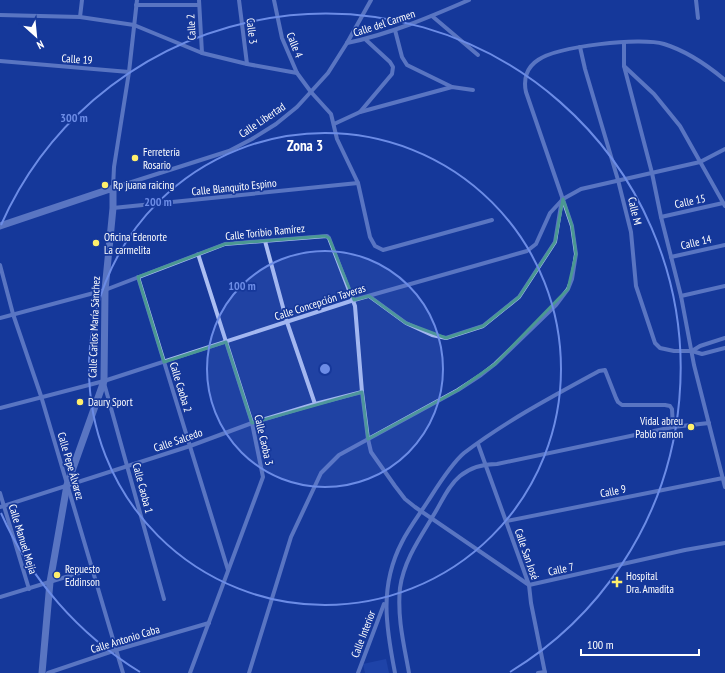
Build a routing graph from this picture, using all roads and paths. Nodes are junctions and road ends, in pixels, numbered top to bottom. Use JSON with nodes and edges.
{"nodes":[{"id":1,"x":82,"y":0,"type":"edge"},
{"id":2,"x":199,"y":0,"type":"edge"},
{"id":3,"x":239,"y":0,"type":"edge"},
{"id":4,"x":274,"y":0,"type":"edge"},
{"id":5,"x":371,"y":0,"type":"edge"},
{"id":6,"x":469,"y":0,"type":"edge"},
{"id":7,"x":696,"y":0,"type":"edge"},
{"id":8,"x":136,"y":2,"type":"edge"},
{"id":9,"x":199,"y":5,"type":"junction"},
{"id":10,"x":0,"y":15,"type":"edge"},
{"id":11,"x":432,"y":16,"type":"junction"},
{"id":12,"x":80,"y":17,"type":"junction"},
{"id":13,"x":698,"y":18,"type":"dead end"},
{"id":14,"x":134,"y":25,"type":"junction"},
{"id":15,"x":395,"y":30,"type":"junction"},
{"id":16,"x":365,"y":40,"type":"junction"},
{"id":17,"x":347,"y":43,"type":"junction"},
{"id":18,"x":624,"y":43,"type":"junction"},
{"id":19,"x":580,"y":47,"type":"junction"},
{"id":20,"x":202,"y":53,"type":"junction"},
{"id":21,"x":478,"y":55,"type":"dead end"},
{"id":22,"x":0,"y":61,"type":"edge"},
{"id":23,"x":247,"y":64,"type":"junction"},
{"id":24,"x":624,"y":66,"type":"junction"},
{"id":25,"x":129,"y":72,"type":"junction"},
{"id":26,"x":297,"y":73,"type":"junction"},
{"id":27,"x":725,"y":80,"type":"edge"},
{"id":28,"x":452,"y":87,"type":"junction"},
{"id":29,"x":474,"y":90,"type":"dead end"},
{"id":30,"x":311,"y":92,"type":"junction"},
{"id":31,"x":360,"y":112,"type":"junction"},
{"id":32,"x":334,"y":124,"type":"junction"},
{"id":33,"x":725,"y":149,"type":"edge"},
{"id":34,"x":700,"y":162,"type":"junction"},
{"id":35,"x":652,"y":174,"type":"junction"},
{"id":36,"x":618,"y":180,"type":"junction"},
{"id":37,"x":358,"y":184,"type":"junction"},
{"id":38,"x":113,"y":188,"type":"junction"},
{"id":39,"x":562,"y":199,"type":"junction"},
{"id":40,"x":724,"y":204,"type":"edge"},
{"id":41,"x":113,"y":208,"type":"junction"},
{"id":42,"x":661,"y":217,"type":"junction"},
{"id":43,"x":492,"y":220,"type":"dead end"},
{"id":44,"x":0,"y":226,"type":"edge"},
{"id":45,"x":265,"y":241,"type":"junction"},
{"id":46,"x":725,"y":245,"type":"edge"},
{"id":47,"x":198,"y":254,"type":"junction"},
{"id":48,"x":671,"y":257,"type":"junction"},
{"id":49,"x":0,"y":265,"type":"edge"},
{"id":50,"x":138,"y":277,"type":"junction"},
{"id":51,"x":725,"y":286,"type":"edge"},
{"id":52,"x":105,"y":290,"type":"junction"},
{"id":53,"x":369,"y":296,"type":"junction"},
{"id":54,"x":681,"y":296,"type":"junction"},
{"id":55,"x":354,"y":300,"type":"junction"},
{"id":56,"x":13,"y":314,"type":"junction"},
{"id":57,"x":0,"y":318,"type":"edge"},
{"id":58,"x":287,"y":322,"type":"junction"},
{"id":59,"x":725,"y":338,"type":"edge"},
{"id":60,"x":226,"y":342,"type":"junction"},
{"id":61,"x":725,"y":348,"type":"edge"},
{"id":62,"x":692,"y":351,"type":"junction"},
{"id":63,"x":164,"y":362,"type":"junction"},
{"id":64,"x":104,"y":381,"type":"junction"},
{"id":65,"x":362,"y":392,"type":"junction"},
{"id":66,"x":41,"y":396,"type":"junction"},
{"id":67,"x":315,"y":404,"type":"junction"},
{"id":68,"x":0,"y":408,"type":"edge"},
{"id":69,"x":252,"y":423,"type":"junction"},
{"id":70,"x":709,"y":423,"type":"junction"},
{"id":71,"x":673,"y":427,"type":"junction"},
{"id":72,"x":368,"y":439,"type":"junction"},
{"id":73,"x":478,"y":444,"type":"junction"},
{"id":74,"x":190,"y":446,"type":"junction"},
{"id":75,"x":486,"y":464,"type":"junction"},
{"id":76,"x":127,"y":466,"type":"junction"},
{"id":77,"x":723,"y":478,"type":"junction"},
{"id":78,"x":67,"y":485,"type":"junction"},
{"id":79,"x":725,"y":487,"type":"edge"},
{"id":80,"x":0,"y":493,"type":"edge"},
{"id":81,"x":2,"y":506,"type":"edge"},
{"id":82,"x":421,"y":512,"type":"junction"},
{"id":83,"x":431,"y":519,"type":"junction"},
{"id":84,"x":507,"y":521,"type":"junction"},
{"id":85,"x":725,"y":543,"type":"edge"},
{"id":86,"x":92,"y":568,"type":"junction"},
{"id":87,"x":228,"y":570,"type":"junction"},
{"id":88,"x":50,"y":582,"type":"junction"},
{"id":89,"x":529,"y":585,"type":"junction"},
{"id":90,"x":28,"y":589,"type":"junction"},
{"id":91,"x":0,"y":597,"type":"edge"},
{"id":92,"x":164,"y":600,"type":"dead end"},
{"id":93,"x":386,"y":601,"type":"junction"},
{"id":94,"x":208,"y":623,"type":"junction"},
{"id":95,"x":116,"y":650,"type":"junction"},
{"id":96,"x":545,"y":672,"type":"edge"},
{"id":97,"x":42,"y":673,"type":"edge"},
{"id":98,"x":48,"y":673,"type":"edge"},
{"id":99,"x":123,"y":673,"type":"edge"},
{"id":100,"x":190,"y":673,"type":"edge"},
{"id":101,"x":249,"y":673,"type":"edge"},
{"id":102,"x":358,"y":673,"type":"edge"},
{"id":103,"x":395,"y":673,"type":"edge"},
{"id":104,"x":410,"y":673,"type":"edge"},
{"id":105,"x":538,"y":673,"type":"edge"}],
"edges":[{"from":1,"to":12,"type":"street"},
{"from":2,"to":9,"type":"street","name":"Calle 2"},
{"from":3,"to":23,"type":"street","name":"Calle 3"},
{"from":4,"to":26,"type":"street","name":"Calle 4"},
{"from":5,"to":17,"type":"street","name":"Calle Libertad"},
{"from":6,"to":11,"type":"street","name":"Calle del Carmen"},
{"from":7,"to":13,"type":"street"},
{"from":8,"to":9,"type":"street"},
{"from":8,"to":14,"type":"street","name":"Calle Carlos María Sánchez"},
{"from":9,"to":20,"type":"street","name":"Calle 2"},
{"from":10,"to":12,"type":"street"},
{"from":11,"to":15,"type":"street","name":"Calle del Carmen"},
{"from":11,"to":21,"type":"street"},
{"from":12,"to":14,"type":"street"},
{"from":14,"to":20,"type":"street"},
{"from":14,"to":25,"type":"street","name":"Calle Carlos María Sánchez"},
{"from":15,"to":16,"type":"street","name":"Calle del Carmen"},
{"from":15,"to":28,"type":"street"},
{"from":16,"to":17,"type":"street","name":"Calle del Carmen"},
{"from":16,"to":31,"type":"street"},
{"from":17,"to":30,"type":"street","name":"Calle Libertad"},
{"from":18,"to":19,"type":"street"},
{"from":18,"to":24,"type":"street"},
{"from":18,"to":27,"type":"street"},
{"from":19,"to":36,"type":"street","name":"Calle M"},
{"from":19,"to":39,"type":"street"},
{"from":20,"to":23,"type":"street"},
{"from":22,"to":25,"type":"street","name":"Calle 19"},
{"from":23,"to":26,"type":"street"},
{"from":24,"to":34,"type":"street"},
{"from":24,"to":35,"type":"street"},
{"from":25,"to":38,"type":"street","name":"Calle Carlos María Sánchez"},
{"from":26,"to":30,"type":"street","name":"Calle 4"},
{"from":28,"to":29,"type":"street"},
{"from":28,"to":31,"type":"street"},
{"from":30,"to":32,"type":"street","name":"Calle 4"},
{"from":30,"to":38,"type":"street","name":"Calle Libertad"},
{"from":31,"to":32,"type":"street"},
{"from":32,"to":37,"type":"street","name":"Calle 4"},
{"from":33,"to":34,"type":"street","name":"Calle Concepción Taveras"},
{"from":34,"to":35,"type":"street","name":"Calle Concepción Taveras"},
{"from":34,"to":40,"type":"street"},
{"from":35,"to":36,"type":"street","name":"Calle Concepción Taveras"},
{"from":35,"to":42,"type":"street"},
{"from":36,"to":39,"type":"street","name":"Calle Concepción Taveras"},
{"from":36,"to":62,"type":"street","name":"Calle M"},
{"from":37,"to":41,"type":"street","name":"Calle Blanquito Espino"},
{"from":37,"to":43,"type":"street","name":"Calle 4"},
{"from":38,"to":41,"type":"street","name":"Calle Carlos María Sánchez"},
{"from":38,"to":44,"type":"street"},
{"from":39,"to":53,"type":"street","name":"Calle Concepción Taveras"},
{"from":39,"to":53,"type":"street"},
{"from":39,"to":72,"type":"street"},
{"from":40,"to":42,"type":"street","name":"Calle 15"},
{"from":41,"to":52,"type":"street","name":"Calle Carlos María Sánchez"},
{"from":42,"to":48,"type":"street"},
{"from":45,"to":47,"type":"street","name":"Calle Toribio Ramírez"},
{"from":45,"to":55,"type":"street","name":"Calle Toribio Ramírez"},
{"from":45,"to":58,"type":"street"},
{"from":46,"to":48,"type":"street","name":"Calle 14"},
{"from":47,"to":50,"type":"street","name":"Calle Toribio Ramírez"},
{"from":47,"to":60,"type":"street","name":"Calle Caoba 3"},
{"from":48,"to":54,"type":"street"},
{"from":49,"to":56,"type":"street","name":"Calle Pepe Álvarez"},
{"from":50,"to":52,"type":"street","name":"Calle Toribio Ramírez"},
{"from":50,"to":63,"type":"street","name":"Calle Caoba 2"},
{"from":51,"to":54,"type":"street"},
{"from":52,"to":56,"type":"street","name":"Calle Toribio Ramírez"},
{"from":52,"to":64,"type":"street","name":"Calle Carlos María Sánchez"},
{"from":53,"to":55,"type":"street","name":"Calle Concepción Taveras"},
{"from":54,"to":62,"type":"street"},
{"from":55,"to":58,"type":"street","name":"Calle Concepción Taveras"},
{"from":55,"to":65,"type":"street"},
{"from":56,"to":57,"type":"street","name":"Calle Toribio Ramírez"},
{"from":56,"to":66,"type":"street","name":"Calle Pepe Álvarez"},
{"from":58,"to":60,"type":"street","name":"Calle Concepción Taveras"},
{"from":58,"to":67,"type":"street"},
{"from":59,"to":62,"type":"street"},
{"from":60,"to":63,"type":"street","name":"Calle Concepción Taveras"},
{"from":60,"to":69,"type":"street","name":"Calle Caoba 3"},
{"from":61,"to":62,"type":"street","name":"Calle M"},
{"from":62,"to":70,"type":"street"},
{"from":63,"to":64,"type":"street","name":"Calle Concepción Taveras"},
{"from":63,"to":74,"type":"street","name":"Calle Caoba 2"},
{"from":64,"to":66,"type":"street","name":"Calle Concepción Taveras"},
{"from":64,"to":76,"type":"street","name":"Calle Caoba 1"},
{"from":64,"to":78,"type":"street","name":"Calle Carlos María Sánchez"},
{"from":65,"to":67,"type":"street","name":"Calle Salcedo"},
{"from":65,"to":72,"type":"street"},
{"from":66,"to":68,"type":"street","name":"Calle Concepción Taveras"},
{"from":66,"to":78,"type":"street","name":"Calle Pepe Álvarez"},
{"from":67,"to":69,"type":"street","name":"Calle Salcedo"},
{"from":69,"to":74,"type":"street","name":"Calle Salcedo"},
{"from":69,"to":87,"type":"street","name":"Calle Caoba 3"},
{"from":70,"to":71,"type":"street"},
{"from":70,"to":77,"type":"street"},
{"from":71,"to":73,"type":"street"},
{"from":71,"to":75,"type":"street"},
{"from":72,"to":82,"type":"street"},
{"from":72,"to":101,"type":"street"},
{"from":73,"to":75,"type":"street","name":"Calle San José"},
{"from":73,"to":82,"type":"street"},
{"from":74,"to":76,"type":"street","name":"Calle Salcedo"},
{"from":74,"to":87,"type":"street","name":"Calle Caoba 2"},
{"from":75,"to":83,"type":"street"},
{"from":75,"to":84,"type":"street","name":"Calle San José"},
{"from":76,"to":78,"type":"street","name":"Calle Salcedo"},
{"from":76,"to":92,"type":"street","name":"Calle Caoba 1"},
{"from":77,"to":79,"type":"street"},
{"from":77,"to":84,"type":"street","name":"Calle 9"},
{"from":78,"to":81,"type":"street","name":"Calle Salcedo"},
{"from":78,"to":86,"type":"street","name":"Calle Pepe Álvarez"},
{"from":78,"to":88,"type":"street","name":"Calle Carlos María Sánchez"},
{"from":80,"to":81,"type":"street","name":"Calle Manuel Mejía"},
{"from":81,"to":90,"type":"street","name":"Calle Manuel Mejía"},
{"from":82,"to":83,"type":"street"},
{"from":82,"to":93,"type":"street"},
{"from":83,"to":89,"type":"street"},
{"from":83,"to":104,"type":"street"},
{"from":84,"to":89,"type":"street","name":"Calle San José"},
{"from":85,"to":89,"type":"street","name":"Calle 7"},
{"from":86,"to":88,"type":"street"},
{"from":86,"to":95,"type":"street","name":"Calle Pepe Álvarez"},
{"from":87,"to":94,"type":"street","name":"Calle Caoba 3"},
{"from":88,"to":90,"type":"street"},
{"from":88,"to":97,"type":"street","name":"Calle Carlos María Sánchez"},
{"from":89,"to":96,"type":"street","name":"Calle San José"},
{"from":90,"to":91,"type":"street"},
{"from":93,"to":102,"type":"street","name":"Calle Interior"},
{"from":93,"to":103,"type":"street"},
{"from":94,"to":95,"type":"street","name":"Calle Antonio Caba"},
{"from":94,"to":100,"type":"street","name":"Calle Caoba 3"},
{"from":95,"to":98,"type":"street","name":"Calle Antonio Caba"},
{"from":95,"to":99,"type":"street","name":"Calle Pepe Álvarez"},
{"from":96,"to":105,"type":"street"}]}
